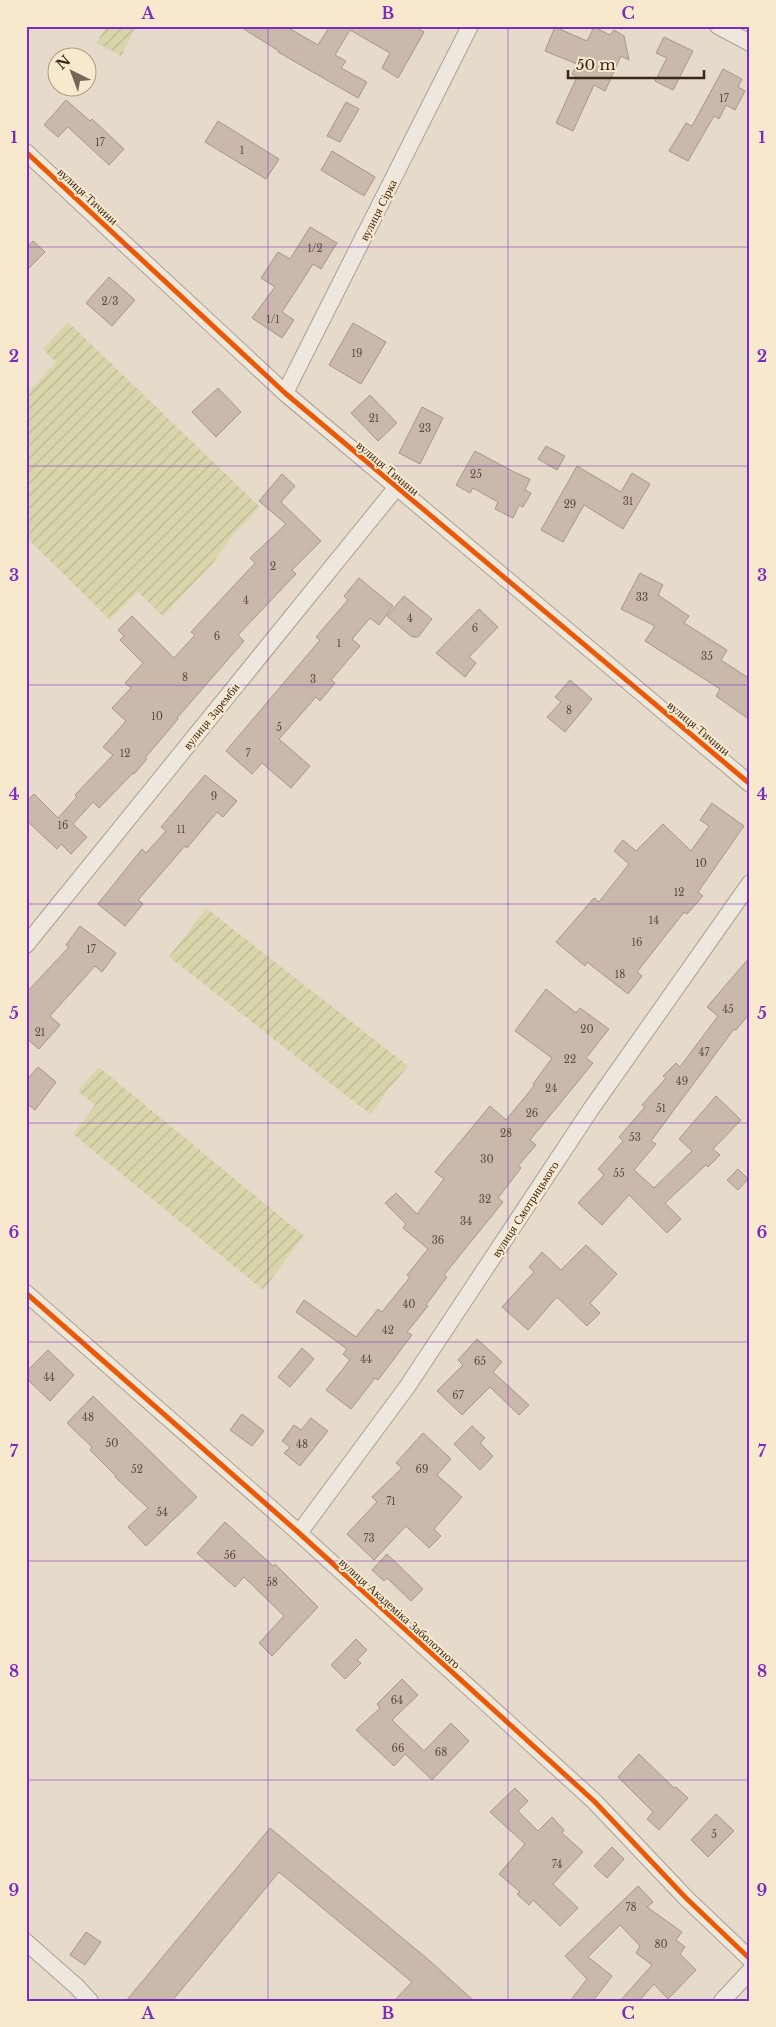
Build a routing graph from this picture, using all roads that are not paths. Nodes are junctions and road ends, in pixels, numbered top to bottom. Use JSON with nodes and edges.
{"nodes":[{"id":1,"x":470,"y":26,"type":"edge"},
{"id":2,"x":718,"y":26,"type":"edge"},
{"id":3,"x":750,"y":43,"type":"edge"},
{"id":4,"x":26,"y":152,"type":"edge"},
{"id":5,"x":285,"y":393,"type":"junction"},
{"id":6,"x":396,"y":488,"type":"junction"},
{"id":7,"x":750,"y":784,"type":"edge"},
{"id":8,"x":750,"y":883,"type":"edge"},
{"id":9,"x":26,"y":945,"type":"edge"},
{"id":10,"x":26,"y":1293,"type":"edge"},
{"id":11,"x":298,"y":1534,"type":"junction"},
{"id":12,"x":26,"y":1942,"type":"edge"},
{"id":13,"x":750,"y":1959,"type":"edge"},
{"id":14,"x":750,"y":1971,"type":"edge"},
{"id":15,"x":90,"y":2001,"type":"edge"},
{"id":16,"x":722,"y":2001,"type":"edge"}],
"edges":[{"from":1,"to":5,"type":"street","name":"вулиця Сірка"},
{"from":2,"to":3,"type":"street"},
{"from":4,"to":5,"type":"street","name":"вулиця Тичини"},
{"from":5,"to":6,"type":"street","name":"вулиця Тичини"},
{"from":6,"to":7,"type":"street","name":"вулиця Тичини"},
{"from":6,"to":9,"type":"street","name":"вулиця Заремби"},
{"from":8,"to":11,"type":"street","name":"вулиця Смотрицького"},
{"from":10,"to":11,"type":"street","name":"вулиця Академіка Заболотного"},
{"from":11,"to":13,"type":"street","name":"вулиця Академіка Заболотного"},
{"from":12,"to":15,"type":"street"},
{"from":14,"to":16,"type":"street"}]}
